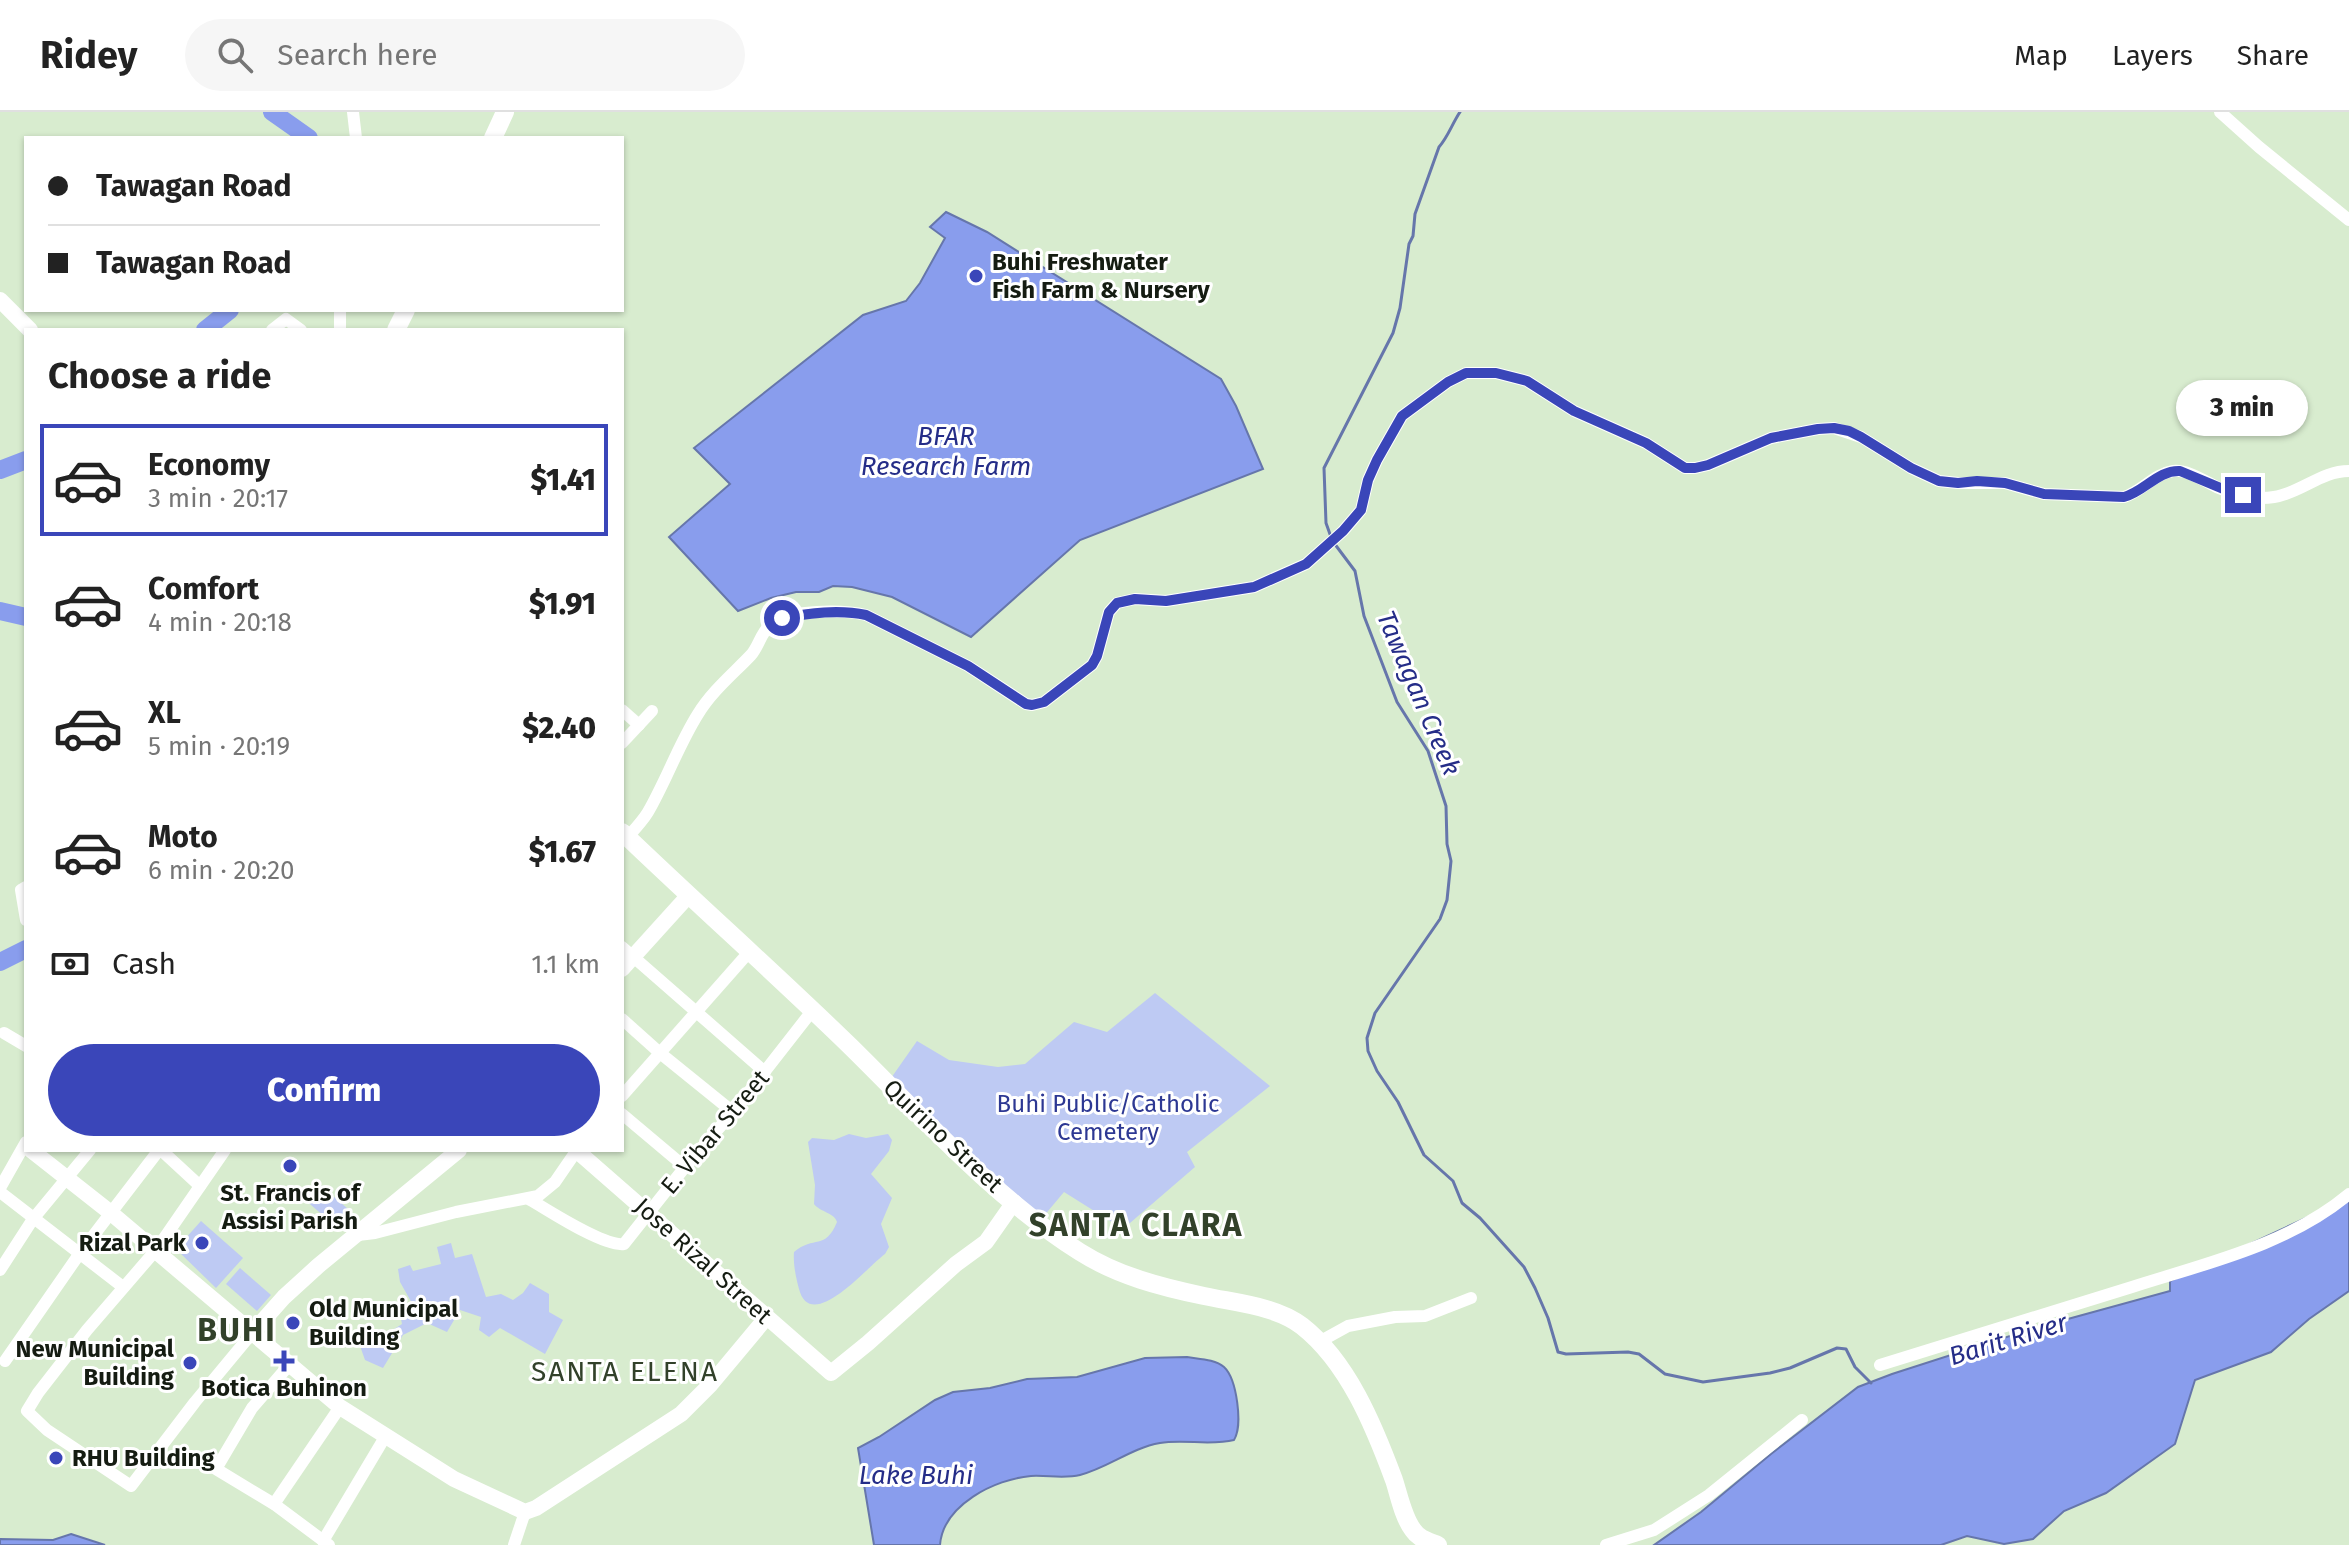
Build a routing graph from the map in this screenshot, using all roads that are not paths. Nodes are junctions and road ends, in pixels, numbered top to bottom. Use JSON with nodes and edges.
{"nodes":[{"id":1,"x":353,"y":112,"type":"edge"},
{"id":2,"x":505,"y":112,"type":"edge"},
{"id":3,"x":2220,"y":112,"type":"edge"},
{"id":4,"x":358,"y":136,"type":"edge"},
{"id":5,"x":494,"y":136,"type":"edge"},
{"id":6,"x":2349,"y":220,"type":"edge"},
{"id":7,"x":0,"y":300,"type":"edge"},
{"id":8,"x":28,"y":328,"type":"edge"},
{"id":9,"x":275,"y":328,"type":"edge"},
{"id":10,"x":298,"y":328,"type":"edge"},
{"id":11,"x":2349,"y":471,"type":"edge"},
{"id":12,"x":652,"y":711,"type":"dead end"},
{"id":13,"x":624,"y":712,"type":"edge"},
{"id":14,"x":639,"y":725,"type":"junction"},
{"id":15,"x":624,"y":741,"type":"edge"},
{"id":16,"x":624,"y":838,"type":"edge"},
{"id":17,"x":24,"y":888,"type":"edge"},
{"id":18,"x":689,"y":895,"type":"junction"},
{"id":19,"x":24,"y":908,"type":"edge"},
{"id":20,"x":750,"y":951,"type":"junction"},
{"id":21,"x":626,"y":958,"type":"edge"},
{"id":22,"x":812,"y":1011,"type":"junction"},
{"id":23,"x":696,"y":1012,"type":"junction"},
{"id":24,"x":624,"y":1021,"type":"edge"},
{"id":25,"x":4,"y":1033,"type":"dead end"},
{"id":26,"x":24,"y":1045,"type":"edge"},
{"id":27,"x":660,"y":1053,"type":"junction"},
{"id":28,"x":765,"y":1072,"type":"junction"},
{"id":29,"x":624,"y":1094,"type":"edge"},
{"id":30,"x":733,"y":1112,"type":"junction"},
{"id":31,"x":624,"y":1116,"type":"edge"},
{"id":32,"x":24,"y":1146,"type":"edge"},
{"id":33,"x":34,"y":1152,"type":"edge"},
{"id":34,"x":88,"y":1152,"type":"edge"},
{"id":35,"x":158,"y":1152,"type":"edge"},
{"id":36,"x":162,"y":1152,"type":"edge"},
{"id":37,"x":224,"y":1152,"type":"edge"},
{"id":38,"x":457,"y":1152,"type":"edge"},
{"id":39,"x":576,"y":1152,"type":"edge"},
{"id":40,"x":579,"y":1152,"type":"edge"},
{"id":41,"x":685,"y":1167,"type":"junction"},
{"id":42,"x":68,"y":1179,"type":"junction"},
{"id":43,"x":200,"y":1186,"type":"junction"},
{"id":44,"x":0,"y":1190,"type":"edge"},
{"id":45,"x":2349,"y":1194,"type":"edge"},
{"id":46,"x":529,"y":1199,"type":"junction"},
{"id":47,"x":1014,"y":1202,"type":"junction"},
{"id":48,"x":111,"y":1213,"type":"junction"},
{"id":49,"x":649,"y":1213,"type":"junction"},
{"id":50,"x":33,"y":1219,"type":"junction"},
{"id":51,"x":358,"y":1235,"type":"junction"},
{"id":52,"x":156,"y":1250,"type":"junction"},
{"id":53,"x":80,"y":1253,"type":"junction"},
{"id":54,"x":0,"y":1270,"type":"edge"},
{"id":55,"x":123,"y":1287,"type":"junction"},
{"id":56,"x":1471,"y":1298,"type":"dead end"},
{"id":57,"x":766,"y":1318,"type":"junction"},
{"id":58,"x":253,"y":1332,"type":"junction"},
{"id":59,"x":1319,"y":1342,"type":"junction"},
{"id":60,"x":5,"y":1361,"type":"dead end"},
{"id":61,"x":290,"y":1364,"type":"junction"},
{"id":62,"x":1880,"y":1365,"type":"dead end"},
{"id":63,"x":340,"y":1407,"type":"junction"},
{"id":64,"x":1802,"y":1420,"type":"dead end"},
{"id":65,"x":385,"y":1437,"type":"junction"},
{"id":66,"x":274,"y":1504,"type":"junction"},
{"id":67,"x":525,"y":1512,"type":"junction"},
{"id":68,"x":326,"y":1543,"type":"edge"},
{"id":69,"x":514,"y":1545,"type":"edge"},
{"id":70,"x":1438,"y":1545,"type":"edge"},
{"id":71,"x":1606,"y":1545,"type":"edge"}],
"edges":[{"from":1,"to":4,"type":"street"},
{"from":2,"to":5,"type":"main road"},
{"from":3,"to":6,"type":"street"},
{"from":7,"to":8,"type":"street"},
{"from":9,"to":10,"type":"street"},
{"from":11,"to":16,"type":"street"},
{"from":12,"to":14,"type":"street"},
{"from":13,"to":14,"type":"street"},
{"from":14,"to":15,"type":"street"},
{"from":16,"to":18,"type":"main road","name":"Quirino Street"},
{"from":17,"to":19,"type":"street"},
{"from":18,"to":20,"type":"main road","name":"Quirino Street"},
{"from":18,"to":21,"type":"street"},
{"from":20,"to":22,"type":"main road","name":"Quirino Street"},
{"from":20,"to":23,"type":"street"},
{"from":21,"to":23,"type":"street"},
{"from":22,"to":28,"type":"street","name":"E. Vibar Street"},
{"from":22,"to":47,"type":"main road","name":"Quirino Street"},
{"from":23,"to":27,"type":"street"},
{"from":23,"to":28,"type":"street"},
{"from":24,"to":27,"type":"street"},
{"from":25,"to":26,"type":"street"},
{"from":27,"to":29,"type":"street"},
{"from":27,"to":30,"type":"street"},
{"from":28,"to":30,"type":"street","name":"E. Vibar Street"},
{"from":30,"to":41,"type":"street","name":"E. Vibar Street"},
{"from":31,"to":41,"type":"street"},
{"from":32,"to":44,"type":"street"},
{"from":33,"to":42,"type":"street"},
{"from":34,"to":42,"type":"street"},
{"from":35,"to":48,"type":"street"},
{"from":36,"to":43,"type":"street"},
{"from":37,"to":43,"type":"street"},
{"from":38,"to":51,"type":"street"},
{"from":39,"to":46,"type":"street"},
{"from":40,"to":49,"type":"street","name":"Jose Rizal Street"},
{"from":41,"to":49,"type":"street","name":"E. Vibar Street"},
{"from":42,"to":48,"type":"street"},
{"from":42,"to":50,"type":"street"},
{"from":43,"to":52,"type":"street"},
{"from":44,"to":50,"type":"street"},
{"from":45,"to":62,"type":"street"},
{"from":46,"to":49,"type":"street","name":"E. Vibar Street"},
{"from":46,"to":51,"type":"street"},
{"from":47,"to":57,"type":"street","name":"Jose Rizal Street"},
{"from":47,"to":59,"type":"main road","name":"Quirino Street"},
{"from":48,"to":52,"type":"street"},
{"from":48,"to":53,"type":"street"},
{"from":49,"to":57,"type":"street","name":"Jose Rizal Street"},
{"from":50,"to":53,"type":"street"},
{"from":50,"to":54,"type":"street"},
{"from":51,"to":58,"type":"street"},
{"from":52,"to":55,"type":"street"},
{"from":52,"to":58,"type":"street"},
{"from":53,"to":55,"type":"street"},
{"from":53,"to":60,"type":"street"},
{"from":55,"to":58,"type":"street"},
{"from":56,"to":59,"type":"street"},
{"from":57,"to":67,"type":"street"},
{"from":58,"to":61,"type":"street"},
{"from":59,"to":70,"type":"main road","name":"Quirino Street"},
{"from":61,"to":63,"type":"street"},
{"from":61,"to":66,"type":"street"},
{"from":63,"to":65,"type":"street"},
{"from":63,"to":66,"type":"street"},
{"from":64,"to":71,"type":"street"},
{"from":65,"to":67,"type":"street"},
{"from":65,"to":68,"type":"street"},
{"from":66,"to":68,"type":"street"},
{"from":67,"to":69,"type":"street"}]}
